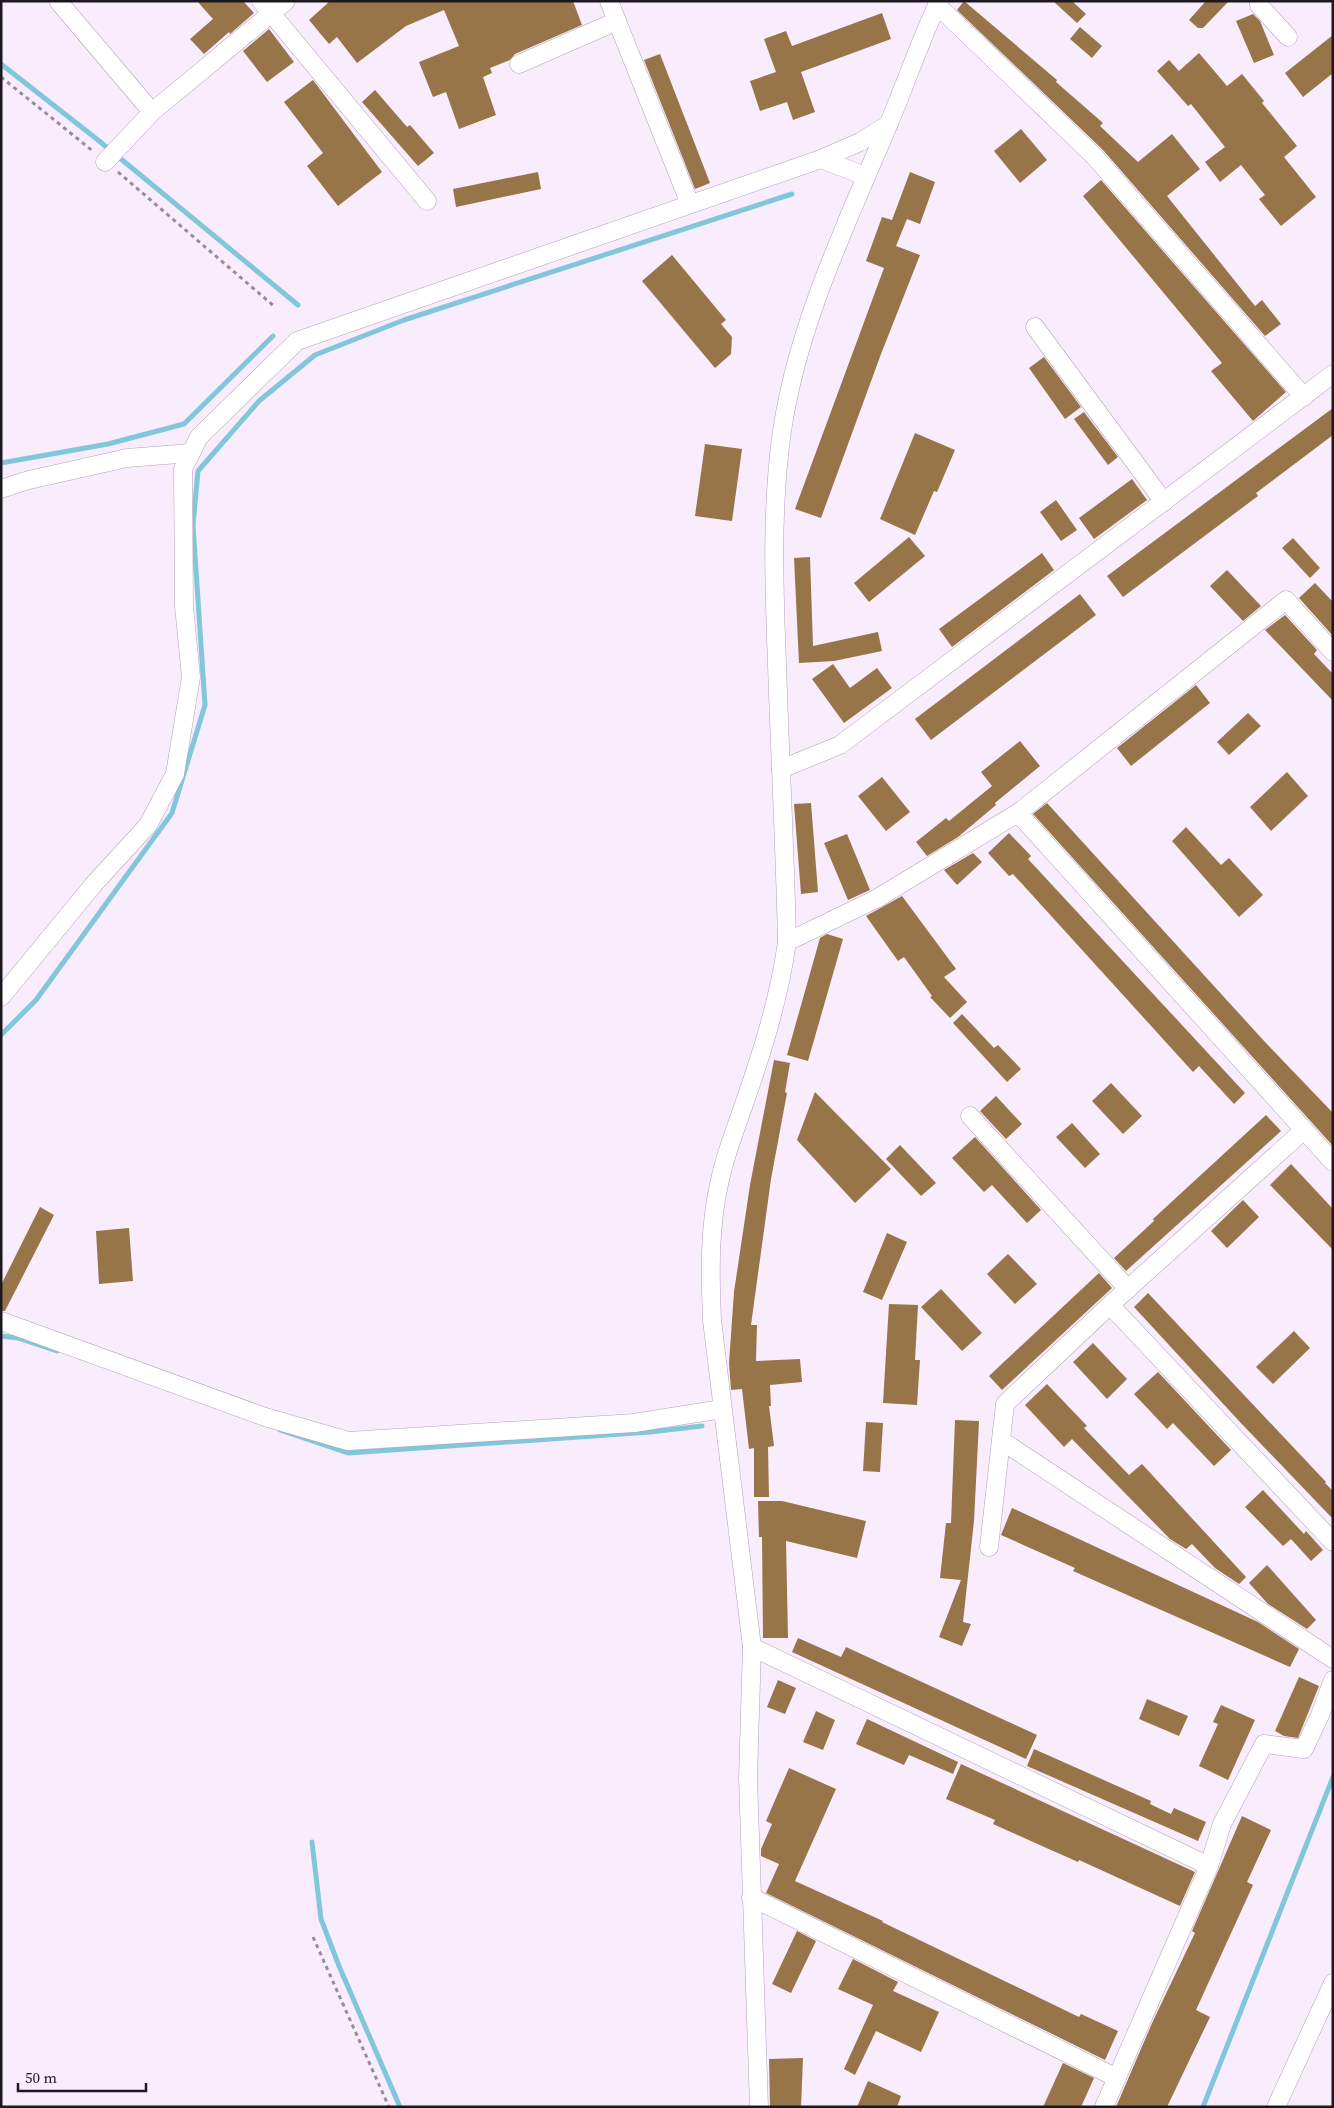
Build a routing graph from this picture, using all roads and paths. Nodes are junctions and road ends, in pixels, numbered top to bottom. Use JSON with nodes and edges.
{"nodes":[{"id":1,"x":58,"y":1,"type":"edge"},
{"id":2,"x":286,"y":1,"type":"edge"},
{"id":3,"x":609,"y":1,"type":"edge"},
{"id":4,"x":1258,"y":1,"type":"edge"},
{"id":5,"x":938,"y":3,"type":"edge"},
{"id":6,"x":266,"y":7,"type":"edge"},
{"id":7,"x":617,"y":21,"type":"junction"},
{"id":8,"x":1288,"y":37,"type":"dead end"},
{"id":9,"x":519,"y":64,"type":"dead end"},
{"id":10,"x":1,"y":77,"type":"edge"},
{"id":11,"x":152,"y":112,"type":"junction"},
{"id":12,"x":888,"y":124,"type":"junction"},
{"id":13,"x":821,"y":159,"type":"junction"},
{"id":14,"x":105,"y":162,"type":"junction"},
{"id":15,"x":865,"y":176,"type":"junction"},
{"id":16,"x":427,"y":200,"type":"dead end"},
{"id":17,"x":690,"y":204,"type":"junction"},
{"id":18,"x":275,"y":307,"type":"dead end"},
{"id":19,"x":1035,"y":328,"type":"dead end"},
{"id":20,"x":1333,"y":374,"type":"edge"},
{"id":21,"x":1304,"y":397,"type":"junction"},
{"id":22,"x":191,"y":453,"type":"junction"},
{"id":23,"x":1,"y":489,"type":"edge"},
{"id":24,"x":1164,"y":502,"type":"junction"},
{"id":25,"x":1333,"y":652,"type":"edge"},
{"id":26,"x":781,"y":769,"type":"junction"},
{"id":27,"x":1018,"y":813,"type":"junction"},
{"id":28,"x":787,"y":942,"type":"junction"},
{"id":29,"x":1,"y":997,"type":"edge"},
{"id":30,"x":970,"y":1116,"type":"dead end"},
{"id":31,"x":1304,"y":1130,"type":"junction"},
{"id":32,"x":1333,"y":1162,"type":"edge"},
{"id":33,"x":1128,"y":1289,"type":"junction"},
{"id":34,"x":1110,"y":1306,"type":"junction"},
{"id":35,"x":1,"y":1321,"type":"edge"},
{"id":36,"x":722,"y":1409,"type":"junction"},
{"id":37,"x":1002,"y":1441,"type":"junction"},
{"id":38,"x":1333,"y":1542,"type":"edge"},
{"id":39,"x":989,"y":1547,"type":"dead end"},
{"id":40,"x":752,"y":1647,"type":"junction"},
{"id":41,"x":1333,"y":1659,"type":"edge"},
{"id":42,"x":1333,"y":1680,"type":"edge"},
{"id":43,"x":1209,"y":1866,"type":"junction"},
{"id":44,"x":751,"y":1897,"type":"junction"},
{"id":45,"x":313,"y":1937,"type":"dead end"},
{"id":46,"x":1333,"y":1983,"type":"edge"},
{"id":47,"x":1117,"y":2078,"type":"junction"},
{"id":48,"x":389,"y":2107,"type":"edge"},
{"id":49,"x":759,"y":2107,"type":"edge"},
{"id":50,"x":1104,"y":2107,"type":"edge"},
{"id":51,"x":1276,"y":2107,"type":"edge"}],
"edges":[{"from":1,"to":11,"type":"street"},
{"from":2,"to":6,"type":"street"},
{"from":3,"to":7,"type":"street"},
{"from":4,"to":8,"type":"street"},
{"from":5,"to":12,"type":"street"},
{"from":5,"to":21,"type":"street"},
{"from":6,"to":11,"type":"street"},
{"from":6,"to":16,"type":"street"},
{"from":7,"to":9,"type":"street"},
{"from":7,"to":17,"type":"street"},
{"from":10,"to":14,"type":"path"},
{"from":11,"to":14,"type":"street"},
{"from":12,"to":13,"type":"street"},
{"from":12,"to":15,"type":"street"},
{"from":13,"to":15,"type":"street"},
{"from":13,"to":17,"type":"street"},
{"from":14,"to":18,"type":"path"},
{"from":15,"to":26,"type":"street"},
{"from":17,"to":22,"type":"street"},
{"from":19,"to":24,"type":"street"},
{"from":20,"to":21,"type":"street"},
{"from":21,"to":24,"type":"street"},
{"from":22,"to":23,"type":"street"},
{"from":22,"to":29,"type":"street"},
{"from":24,"to":26,"type":"street"},
{"from":25,"to":27,"type":"street"},
{"from":26,"to":28,"type":"street"},
{"from":27,"to":28,"type":"street"},
{"from":27,"to":31,"type":"street"},
{"from":28,"to":36,"type":"street"},
{"from":30,"to":33,"type":"street"},
{"from":31,"to":32,"type":"street"},
{"from":31,"to":33,"type":"street"},
{"from":33,"to":34,"type":"street"},
{"from":34,"to":37,"type":"street"},
{"from":34,"to":38,"type":"street"},
{"from":35,"to":36,"type":"street"},
{"from":36,"to":40,"type":"street"},
{"from":37,"to":39,"type":"street"},
{"from":37,"to":41,"type":"street"},
{"from":40,"to":43,"type":"street"},
{"from":40,"to":44,"type":"street"},
{"from":42,"to":43,"type":"street"},
{"from":43,"to":47,"type":"street"},
{"from":44,"to":47,"type":"street"},
{"from":44,"to":49,"type":"street"},
{"from":45,"to":48,"type":"path"},
{"from":46,"to":51,"type":"street"},
{"from":47,"to":50,"type":"street"}]}
